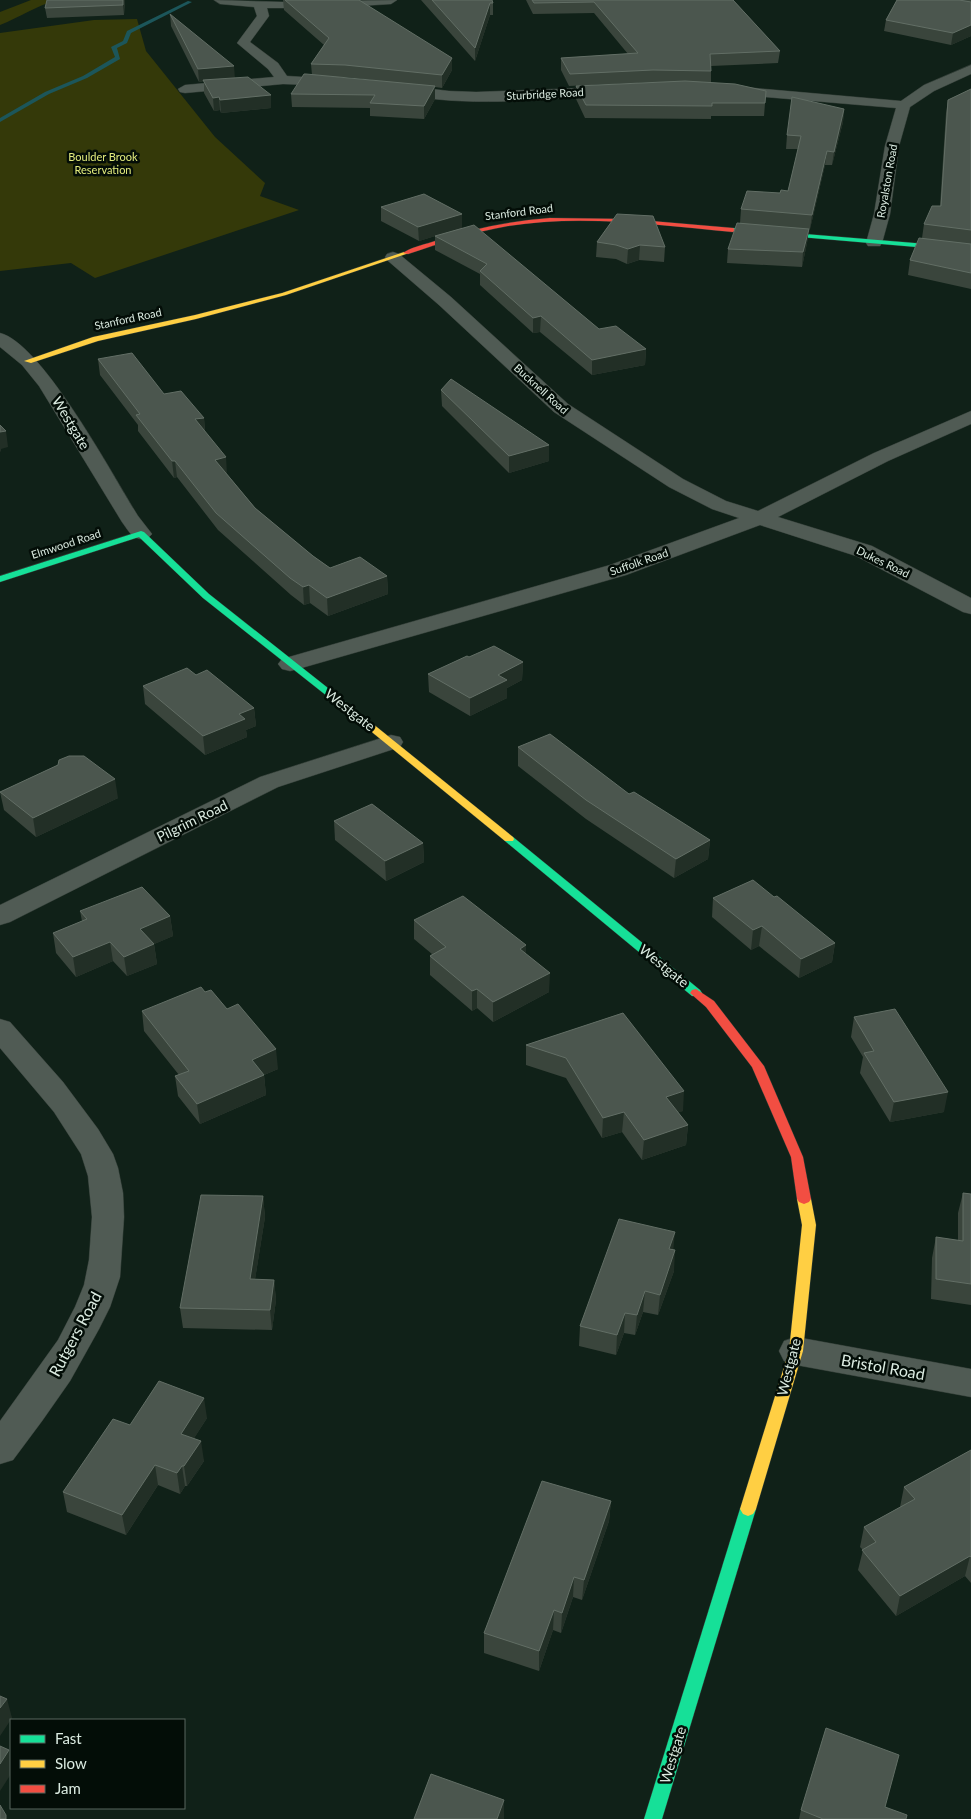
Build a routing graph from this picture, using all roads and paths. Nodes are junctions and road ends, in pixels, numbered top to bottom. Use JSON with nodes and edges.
{"nodes":[{"id":1,"x":220,"y":0,"type":"edge"},
{"id":2,"x":391,"y":0,"type":"edge"},
{"id":3,"x":368,"y":1,"type":"edge"},
{"id":4,"x":260,"y":6,"type":"junction"},
{"id":5,"x":971,"y":69,"type":"edge"},
{"id":6,"x":283,"y":80,"type":"junction"},
{"id":7,"x":352,"y":84,"type":"edge"},
{"id":8,"x":389,"y":88,"type":"edge"},
{"id":9,"x":185,"y":89,"type":"dead end"},
{"id":10,"x":623,"y":90,"type":"edge"},
{"id":11,"x":718,"y":90,"type":"edge"},
{"id":12,"x":904,"y":105,"type":"junction"},
{"id":13,"x":874,"y":243,"type":"junction"},
{"id":14,"x":971,"y":252,"type":"edge"},
{"id":15,"x":393,"y":258,"type":"junction"},
{"id":16,"x":0,"y":338,"type":"edge"},
{"id":17,"x":28,"y":361,"type":"junction"},
{"id":18,"x":971,"y":417,"type":"edge"},
{"id":19,"x":762,"y":517,"type":"junction"},
{"id":20,"x":141,"y":534,"type":"junction"},
{"id":21,"x":0,"y":579,"type":"edge"},
{"id":22,"x":971,"y":607,"type":"edge"},
{"id":23,"x":290,"y":664,"type":"junction"},
{"id":24,"x":391,"y":742,"type":"junction"},
{"id":25,"x":0,"y":916,"type":"edge"},
{"id":26,"x":0,"y":1029,"type":"edge"},
{"id":27,"x":796,"y":1351,"type":"junction"},
{"id":28,"x":971,"y":1383,"type":"edge"},
{"id":29,"x":0,"y":1449,"type":"edge"},
{"id":30,"x":653,"y":1819,"type":"edge"}],
"edges":[{"from":1,"to":4,"type":"street"},
{"from":2,"to":3,"type":"street"},
{"from":3,"to":4,"type":"street"},
{"from":4,"to":6,"type":"street"},
{"from":5,"to":12,"type":"street"},
{"from":6,"to":7,"type":"street"},
{"from":6,"to":9,"type":"street"},
{"from":8,"to":10,"type":"street","name":"Sturbridge Road"},
{"from":11,"to":12,"type":"street"},
{"from":12,"to":13,"type":"street","name":"Royalston Road"},
{"from":13,"to":14,"type":"street","name":"Stanford Road"},
{"from":13,"to":15,"type":"street","name":"Stanford Road"},
{"from":15,"to":17,"type":"street","name":"Stanford Road"},
{"from":15,"to":19,"type":"street","name":"Bucknell Road"},
{"from":16,"to":17,"type":"street","name":"Westgate"},
{"from":17,"to":20,"type":"street","name":"Westgate"},
{"from":18,"to":19,"type":"street","name":"Suffolk Road"},
{"from":19,"to":22,"type":"street","name":"Dukes Road"},
{"from":19,"to":23,"type":"street","name":"Suffolk Road"},
{"from":20,"to":21,"type":"street","name":"Elmwood Road"},
{"from":20,"to":23,"type":"street","name":"Westgate"},
{"from":23,"to":24,"type":"street","name":"Westgate"},
{"from":24,"to":25,"type":"street","name":"Pilgrim Road"},
{"from":24,"to":27,"type":"street","name":"Westgate"},
{"from":26,"to":29,"type":"street","name":"Rutgers Road"},
{"from":27,"to":28,"type":"street","name":"Bristol Road"},
{"from":27,"to":30,"type":"street","name":"Westgate"}]}
